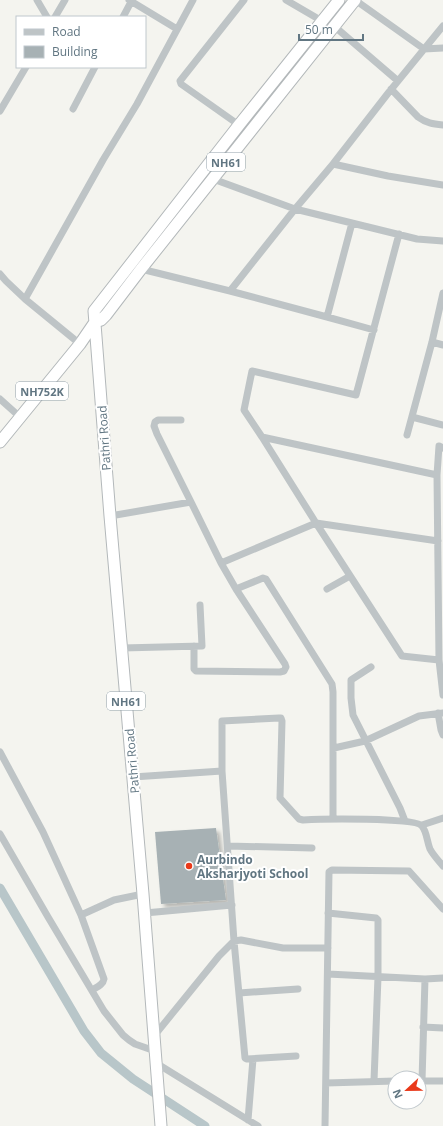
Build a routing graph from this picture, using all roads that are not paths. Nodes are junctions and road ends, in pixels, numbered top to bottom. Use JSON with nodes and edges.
{"nodes":[{"id":1,"x":37,"y":0,"type":"edge"},
{"id":2,"x":65,"y":0,"type":"edge"},
{"id":3,"x":131,"y":0,"type":"edge"},
{"id":4,"x":193,"y":0,"type":"edge"},
{"id":5,"x":244,"y":0,"type":"edge"},
{"id":6,"x":286,"y":0,"type":"edge"},
{"id":7,"x":339,"y":0,"type":"edge"},
{"id":8,"x":355,"y":0,"type":"edge"},
{"id":9,"x":329,"y":12,"type":"junction"},
{"id":10,"x":46,"y":16,"type":"edge"},
{"id":11,"x":56,"y":16,"type":"edge"},
{"id":12,"x":123,"y":16,"type":"edge"},
{"id":13,"x":322,"y":21,"type":"junction"},
{"id":14,"x":337,"y":23,"type":"junction"},
{"id":15,"x":443,"y":26,"type":"edge"},
{"id":16,"x":177,"y":29,"type":"junction"},
{"id":17,"x":443,"y":48,"type":"edge"},
{"id":18,"x":424,"y":49,"type":"junction"},
{"id":19,"x":25,"y":68,"type":"edge"},
{"id":20,"x":94,"y":68,"type":"edge"},
{"id":21,"x":398,"y":81,"type":"junction"},
{"id":22,"x":391,"y":89,"type":"junction"},
{"id":23,"x":72,"y":109,"type":"dead end"},
{"id":24,"x":0,"y":111,"type":"edge"},
{"id":25,"x":239,"y":125,"type":"junction"},
{"id":26,"x":443,"y":125,"type":"edge"},
{"id":27,"x":333,"y":164,"type":"junction"},
{"id":28,"x":213,"y":179,"type":"junction"},
{"id":29,"x":443,"y":185,"type":"edge"},
{"id":30,"x":294,"y":209,"type":"junction"},
{"id":31,"x":352,"y":223,"type":"junction"},
{"id":32,"x":399,"y":234,"type":"junction"},
{"id":33,"x":443,"y":241,"type":"edge"},
{"id":34,"x":141,"y":269,"type":"junction"},
{"id":35,"x":0,"y":274,"type":"edge"},
{"id":36,"x":230,"y":291,"type":"junction"},
{"id":37,"x":443,"y":293,"type":"edge"},
{"id":38,"x":25,"y":298,"type":"junction"},
{"id":39,"x":327,"y":316,"type":"junction"},
{"id":40,"x":95,"y":322,"type":"junction"},
{"id":41,"x":374,"y":330,"type":"junction"},
{"id":42,"x":81,"y":342,"type":"junction"},
{"id":43,"x":432,"y":342,"type":"junction"},
{"id":44,"x":443,"y":345,"type":"edge"},
{"id":45,"x":0,"y":399,"type":"edge"},
{"id":46,"x":20,"y":417,"type":"junction"},
{"id":47,"x":412,"y":417,"type":"junction"},
{"id":48,"x":181,"y":420,"type":"dead end"},
{"id":49,"x":443,"y":425,"type":"edge"},
{"id":50,"x":407,"y":436,"type":"dead end"},
{"id":51,"x":262,"y":437,"type":"junction"},
{"id":52,"x":0,"y":442,"type":"edge"},
{"id":53,"x":443,"y":448,"type":"edge"},
{"id":54,"x":437,"y":475,"type":"junction"},
{"id":55,"x":191,"y":502,"type":"junction"},
{"id":56,"x":110,"y":516,"type":"junction"},
{"id":57,"x":316,"y":523,"type":"junction"},
{"id":58,"x":438,"y":541,"type":"junction"},
{"id":59,"x":221,"y":563,"type":"junction"},
{"id":60,"x":350,"y":576,"type":"junction"},
{"id":61,"x":236,"y":589,"type":"junction"},
{"id":62,"x":327,"y":590,"type":"dead end"},
{"id":63,"x":200,"y":605,"type":"dead end"},
{"id":64,"x":194,"y":646,"type":"junction"},
{"id":65,"x":122,"y":648,"type":"junction"},
{"id":66,"x":439,"y":660,"type":"junction"},
{"id":67,"x":370,"y":667,"type":"dead end"},
{"id":68,"x":443,"y":695,"type":"edge"},
{"id":69,"x":440,"y":713,"type":"edge"},
{"id":70,"x":443,"y":735,"type":"edge"},
{"id":71,"x":366,"y":741,"type":"junction"},
{"id":72,"x":334,"y":748,"type":"junction"},
{"id":73,"x":0,"y":752,"type":"edge"},
{"id":74,"x":222,"y":771,"type":"junction"},
{"id":75,"x":133,"y":777,"type":"junction"},
{"id":76,"x":443,"y":818,"type":"edge"},
{"id":77,"x":334,"y":819,"type":"junction"},
{"id":78,"x":405,"y":821,"type":"junction"},
{"id":79,"x":422,"y":825,"type":"junction"},
{"id":80,"x":0,"y":834,"type":"edge"},
{"id":81,"x":228,"y":846,"type":"junction"},
{"id":82,"x":312,"y":848,"type":"dead end"},
{"id":83,"x":443,"y":866,"type":"edge"},
{"id":84,"x":143,"y":894,"type":"junction"},
{"id":85,"x":232,"y":905,"type":"junction"},
{"id":86,"x":443,"y":909,"type":"edge"},
{"id":87,"x":145,"y":913,"type":"junction"},
{"id":88,"x":328,"y":913,"type":"junction"},
{"id":89,"x":80,"y":915,"type":"junction"},
{"id":90,"x":234,"y":941,"type":"junction"},
{"id":91,"x":328,"y":948,"type":"junction"},
{"id":92,"x":328,"y":974,"type":"junction"},
{"id":93,"x":378,"y":977,"type":"junction"},
{"id":94,"x":443,"y":978,"type":"edge"},
{"id":95,"x":425,"y":979,"type":"junction"},
{"id":96,"x":298,"y":989,"type":"dead end"},
{"id":97,"x":92,"y":990,"type":"junction"},
{"id":98,"x":239,"y":993,"type":"junction"},
{"id":99,"x":424,"y":1027,"type":"junction"},
{"id":100,"x":443,"y":1028,"type":"edge"},
{"id":101,"x":154,"y":1036,"type":"junction"},
{"id":102,"x":296,"y":1056,"type":"dead end"},
{"id":103,"x":155,"y":1057,"type":"junction"},
{"id":104,"x":253,"y":1059,"type":"junction"},
{"id":105,"x":422,"y":1070,"type":"edge"},
{"id":106,"x":374,"y":1081,"type":"junction"},
{"id":107,"x":387,"y":1081,"type":"edge"},
{"id":108,"x":427,"y":1081,"type":"edge"},
{"id":109,"x":443,"y":1081,"type":"edge"},
{"id":110,"x":326,"y":1083,"type":"junction"},
{"id":111,"x":248,"y":1120,"type":"junction"},
{"id":112,"x":161,"y":1126,"type":"edge"},
{"id":113,"x":258,"y":1126,"type":"edge"},
{"id":114,"x":325,"y":1126,"type":"edge"}],
"edges":[{"from":1,"to":10,"type":"street"},
{"from":2,"to":11,"type":"street"},
{"from":3,"to":12,"type":"street"},
{"from":3,"to":16,"type":"street"},
{"from":4,"to":16,"type":"street"},
{"from":5,"to":25,"type":"street"},
{"from":6,"to":13,"type":"street"},
{"from":7,"to":9,"type":"highway","number":"NH61"},
{"from":8,"to":14,"type":"highway","number":"NH61"},
{"from":8,"to":18,"type":"street"},
{"from":9,"to":13,"type":"highway","number":"NH61"},
{"from":9,"to":14,"type":"highway"},
{"from":13,"to":25,"type":"highway","number":"NH61"},
{"from":14,"to":21,"type":"street"},
{"from":14,"to":28,"type":"highway","number":"NH61"},
{"from":15,"to":18,"type":"street"},
{"from":16,"to":38,"type":"street"},
{"from":17,"to":18,"type":"street"},
{"from":18,"to":21,"type":"street"},
{"from":19,"to":24,"type":"street"},
{"from":20,"to":23,"type":"street"},
{"from":21,"to":22,"type":"street"},
{"from":22,"to":26,"type":"street"},
{"from":22,"to":27,"type":"street"},
{"from":25,"to":40,"type":"highway","number":"NH61"},
{"from":27,"to":29,"type":"street"},
{"from":27,"to":30,"type":"street"},
{"from":28,"to":30,"type":"street"},
{"from":28,"to":34,"type":"highway","number":"NH61"},
{"from":30,"to":31,"type":"street"},
{"from":30,"to":36,"type":"street"},
{"from":31,"to":32,"type":"street"},
{"from":31,"to":39,"type":"street"},
{"from":32,"to":33,"type":"street"},
{"from":32,"to":41,"type":"street"},
{"from":34,"to":36,"type":"street"},
{"from":34,"to":40,"type":"highway","number":"NH61"},
{"from":35,"to":38,"type":"street"},
{"from":36,"to":39,"type":"street"},
{"from":37,"to":43,"type":"street"},
{"from":38,"to":42,"type":"street"},
{"from":39,"to":41,"type":"street"},
{"from":40,"to":42,"type":"highway","number":"NH752K"},
{"from":40,"to":56,"type":"highway","name":"Pathri Road","number":"NH61"},
{"from":41,"to":51,"type":"street"},
{"from":42,"to":46,"type":"highway","number":"NH752K"},
{"from":43,"to":44,"type":"street"},
{"from":43,"to":47,"type":"street"},
{"from":45,"to":46,"type":"street"},
{"from":46,"to":52,"type":"highway","number":"NH752K"},
{"from":47,"to":49,"type":"street"},
{"from":47,"to":50,"type":"street"},
{"from":48,"to":55,"type":"street"},
{"from":51,"to":54,"type":"street"},
{"from":51,"to":57,"type":"street"},
{"from":53,"to":54,"type":"street"},
{"from":54,"to":58,"type":"street"},
{"from":55,"to":56,"type":"street"},
{"from":55,"to":59,"type":"street"},
{"from":56,"to":65,"type":"highway","name":"Pathri Road","number":"NH61"},
{"from":57,"to":58,"type":"street"},
{"from":57,"to":59,"type":"street"},
{"from":57,"to":60,"type":"street"},
{"from":58,"to":66,"type":"street"},
{"from":59,"to":61,"type":"street"},
{"from":60,"to":62,"type":"street"},
{"from":60,"to":66,"type":"street"},
{"from":61,"to":64,"type":"street"},
{"from":61,"to":72,"type":"street"},
{"from":63,"to":64,"type":"street"},
{"from":64,"to":65,"type":"street"},
{"from":65,"to":75,"type":"highway","name":"Pathri Road","number":"NH61"},
{"from":66,"to":68,"type":"street"},
{"from":67,"to":71,"type":"street"},
{"from":69,"to":70,"type":"street"},
{"from":69,"to":71,"type":"street"},
{"from":71,"to":72,"type":"street"},
{"from":71,"to":78,"type":"street"},
{"from":72,"to":77,"type":"street"},
{"from":73,"to":89,"type":"street"},
{"from":74,"to":75,"type":"street"},
{"from":74,"to":77,"type":"street"},
{"from":74,"to":81,"type":"street"},
{"from":75,"to":84,"type":"highway","name":"Pathri Road","number":"NH61"},
{"from":76,"to":79,"type":"street"},
{"from":77,"to":78,"type":"street"},
{"from":78,"to":79,"type":"street"},
{"from":79,"to":83,"type":"street"},
{"from":80,"to":97,"type":"street"},
{"from":81,"to":82,"type":"street"},
{"from":81,"to":85,"type":"street"},
{"from":84,"to":87,"type":"highway","name":"Pathri Road","number":"NH61"},
{"from":84,"to":89,"type":"street"},
{"from":85,"to":87,"type":"street"},
{"from":85,"to":90,"type":"street"},
{"from":86,"to":88,"type":"street"},
{"from":87,"to":101,"type":"highway","name":"Pathri Road","number":"NH61"},
{"from":88,"to":91,"type":"street"},
{"from":88,"to":93,"type":"street"},
{"from":89,"to":97,"type":"street"},
{"from":90,"to":91,"type":"street"},
{"from":90,"to":98,"type":"street"},
{"from":90,"to":101,"type":"street"},
{"from":91,"to":92,"type":"street"},
{"from":92,"to":93,"type":"street"},
{"from":92,"to":110,"type":"street"},
{"from":93,"to":95,"type":"street"},
{"from":93,"to":106,"type":"street"},
{"from":94,"to":95,"type":"street"},
{"from":95,"to":99,"type":"street"},
{"from":96,"to":98,"type":"street"},
{"from":97,"to":103,"type":"street"},
{"from":98,"to":104,"type":"street"},
{"from":99,"to":100,"type":"street"},
{"from":99,"to":105,"type":"street"},
{"from":101,"to":103,"type":"highway","name":"Pathri Road","number":"NH61"},
{"from":102,"to":104,"type":"street"},
{"from":103,"to":111,"type":"street"},
{"from":103,"to":112,"type":"highway","name":"Pathri Road","number":"NH61"},
{"from":104,"to":111,"type":"street"},
{"from":106,"to":107,"type":"street"},
{"from":106,"to":110,"type":"street"},
{"from":108,"to":109,"type":"street"},
{"from":110,"to":114,"type":"street"},
{"from":111,"to":113,"type":"street"}]}
